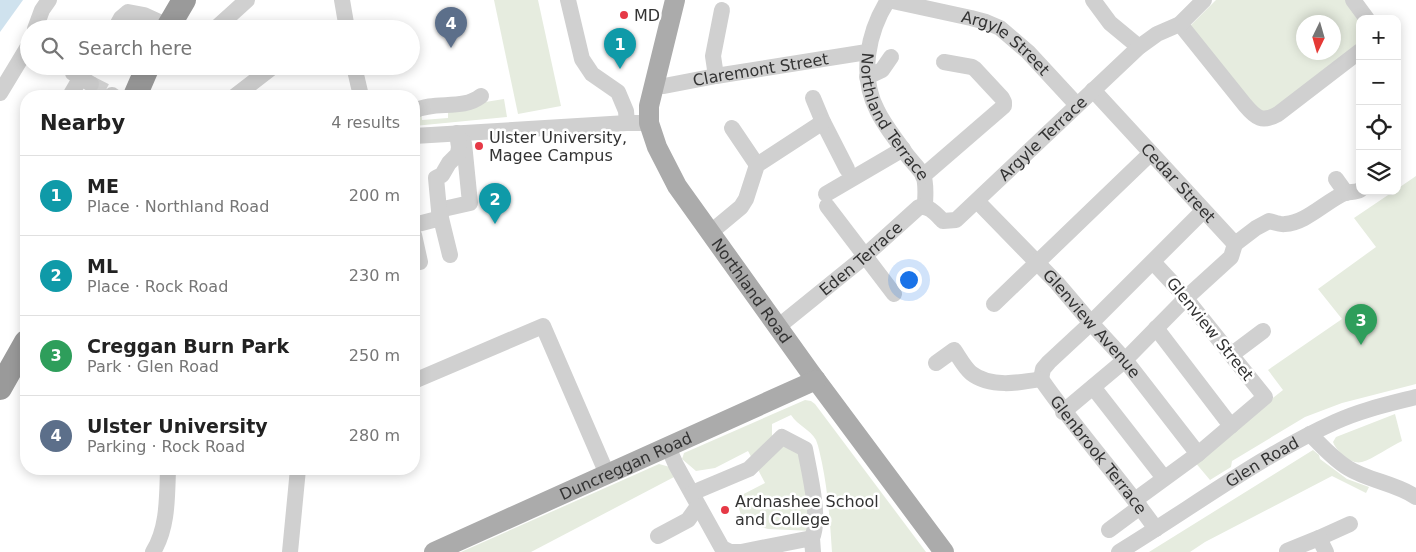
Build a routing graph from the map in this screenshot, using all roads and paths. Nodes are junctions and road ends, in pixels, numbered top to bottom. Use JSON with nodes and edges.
{"nodes":[{"id":1,"x":49,"y":0,"type":"edge"},
{"id":2,"x":184,"y":0,"type":"edge"},
{"id":3,"x":247,"y":0,"type":"edge"},
{"id":4,"x":342,"y":0,"type":"edge"},
{"id":5,"x":568,"y":0,"type":"edge"},
{"id":6,"x":675,"y":0,"type":"edge"},
{"id":7,"x":888,"y":0,"type":"edge"},
{"id":8,"x":1093,"y":0,"type":"edge"},
{"id":9,"x":1204,"y":0,"type":"edge"},
{"id":10,"x":1352,"y":0,"type":"edge"},
{"id":11,"x":722,"y":10,"type":"dead end"},
{"id":12,"x":1364,"y":15,"type":"edge"},
{"id":13,"x":42,"y":20,"type":"edge"},
{"id":14,"x":120,"y":20,"type":"edge"},
{"id":15,"x":154,"y":20,"type":"edge"},
{"id":16,"x":171,"y":20,"type":"edge"},
{"id":17,"x":225,"y":20,"type":"edge"},
{"id":18,"x":345,"y":20,"type":"edge"},
{"id":19,"x":1180,"y":24,"type":"junction"},
{"id":20,"x":1139,"y":47,"type":"junction"},
{"id":21,"x":868,"y":52,"type":"junction"},
{"id":22,"x":1356,"y":54,"type":"edge"},
{"id":23,"x":891,"y":57,"type":"dead end"},
{"id":24,"x":20,"y":60,"type":"edge"},
{"id":25,"x":944,"y":62,"type":"dead end"},
{"id":26,"x":140,"y":75,"type":"edge"},
{"id":27,"x":262,"y":75,"type":"edge"},
{"id":28,"x":356,"y":75,"type":"edge"},
{"id":29,"x":82,"y":76,"type":"edge"},
{"id":30,"x":716,"y":76,"type":"junction"},
{"id":31,"x":867,"y":77,"type":"junction"},
{"id":32,"x":653,"y":86,"type":"junction"},
{"id":33,"x":74,"y":90,"type":"edge"},
{"id":34,"x":126,"y":90,"type":"edge"},
{"id":35,"x":243,"y":90,"type":"edge"},
{"id":36,"x":360,"y":90,"type":"edge"},
{"id":37,"x":1093,"y":90,"type":"junction"},
{"id":38,"x":0,"y":92,"type":"edge"},
{"id":39,"x":481,"y":96,"type":"dead end"},
{"id":40,"x":813,"y":98,"type":"dead end"},
{"id":41,"x":1077,"y":105,"type":"junction"},
{"id":42,"x":420,"y":108,"type":"edge"},
{"id":43,"x":823,"y":122,"type":"junction"},
{"id":44,"x":627,"y":123,"type":"junction"},
{"id":45,"x":649,"y":123,"type":"junction"},
{"id":46,"x":732,"y":128,"type":"dead end"},
{"id":47,"x":460,"y":133,"type":"junction"},
{"id":48,"x":420,"y":136,"type":"edge"},
{"id":49,"x":903,"y":149,"type":"junction"},
{"id":50,"x":1151,"y":153,"type":"junction"},
{"id":51,"x":757,"y":164,"type":"junction"},
{"id":52,"x":847,"y":169,"type":"dead end"},
{"id":53,"x":923,"y":176,"type":"junction"},
{"id":54,"x":1336,"y":179,"type":"dead end"},
{"id":55,"x":1353,"y":192,"type":"edge"},
{"id":56,"x":977,"y":201,"type":"junction"},
{"id":57,"x":925,"y":206,"type":"junction"},
{"id":58,"x":1203,"y":211,"type":"junction"},
{"id":59,"x":440,"y":214,"type":"junction"},
{"id":60,"x":420,"y":222,"type":"edge"},
{"id":61,"x":711,"y":232,"type":"junction"},
{"id":62,"x":1236,"y":244,"type":"junction"},
{"id":63,"x":450,"y":255,"type":"dead end"},
{"id":64,"x":866,"y":255,"type":"junction"},
{"id":65,"x":1036,"y":262,"type":"junction"},
{"id":66,"x":1153,"y":262,"type":"junction"},
{"id":67,"x":894,"y":294,"type":"dead end"},
{"id":68,"x":1186,"y":298,"type":"junction"},
{"id":69,"x":994,"y":304,"type":"dead end"},
{"id":70,"x":1091,"y":323,"type":"junction"},
{"id":71,"x":779,"y":326,"type":"junction"},
{"id":72,"x":1156,"y":328,"type":"junction"},
{"id":73,"x":1263,"y":331,"type":"dead end"},
{"id":74,"x":1231,"y":355,"type":"junction"},
{"id":75,"x":1125,"y":360,"type":"junction"},
{"id":76,"x":20,"y":361,"type":"edge"},
{"id":77,"x":936,"y":363,"type":"dead end"},
{"id":78,"x":420,"y":378,"type":"edge"},
{"id":79,"x":1041,"y":379,"type":"junction"},
{"id":80,"x":816,"y":380,"type":"junction"},
{"id":81,"x":1093,"y":387,"type":"junction"},
{"id":82,"x":0,"y":388,"type":"edge"},
{"id":83,"x":1416,"y":397,"type":"edge"},
{"id":84,"x":1063,"y":412,"type":"junction"},
{"id":85,"x":1231,"y":426,"type":"junction"},
{"id":86,"x":1310,"y":434,"type":"junction"},
{"id":87,"x":668,"y":448,"type":"junction"},
{"id":88,"x":1198,"y":454,"type":"junction"},
{"id":89,"x":607,"y":474,"type":"junction"},
{"id":90,"x":168,"y":475,"type":"edge"},
{"id":91,"x":297,"y":475,"type":"edge"},
{"id":92,"x":1164,"y":478,"type":"junction"},
{"id":93,"x":1416,"y":497,"type":"edge"},
{"id":94,"x":695,"y":500,"type":"junction"},
{"id":95,"x":1138,"y":504,"type":"junction"},
{"id":96,"x":1350,"y":524,"type":"dead end"},
{"id":97,"x":1156,"y":529,"type":"junction"},
{"id":98,"x":1109,"y":530,"type":"dead end"},
{"id":99,"x":658,"y":536,"type":"dead end"},
{"id":100,"x":813,"y":545,"type":"edge"},
{"id":101,"x":1323,"y":545,"type":"edge"},
{"id":102,"x":1287,"y":551,"type":"dead end"},
{"id":103,"x":153,"y":552,"type":"edge"},
{"id":104,"x":290,"y":552,"type":"edge"},
{"id":105,"x":434,"y":552,"type":"edge"},
{"id":106,"x":944,"y":552,"type":"edge"},
{"id":107,"x":1119,"y":552,"type":"edge"}],
"edges":[{"from":1,"to":13,"type":"street"},
{"from":2,"to":16,"type":"highway"},
{"from":3,"to":17,"type":"street"},
{"from":4,"to":18,"type":"street"},
{"from":5,"to":44,"type":"street"},
{"from":6,"to":32,"type":"main road","name":"Northland Road"},
{"from":7,"to":21,"type":"street","name":"Northland Terrace"},
{"from":7,"to":41,"type":"street","name":"Argyle Street"},
{"from":8,"to":20,"type":"street"},
{"from":9,"to":19,"type":"street"},
{"from":10,"to":12,"type":"street"},
{"from":11,"to":30,"type":"street"},
{"from":14,"to":15,"type":"street"},
{"from":19,"to":20,"type":"street","name":"Argyle Terrace"},
{"from":19,"to":22,"type":"street"},
{"from":20,"to":37,"type":"street","name":"Argyle Terrace"},
{"from":21,"to":30,"type":"street","name":"Claremont Street"},
{"from":21,"to":31,"type":"street","name":"Northland Terrace"},
{"from":23,"to":31,"type":"street"},
{"from":24,"to":38,"type":"street"},
{"from":25,"to":53,"type":"street"},
{"from":26,"to":34,"type":"highway"},
{"from":27,"to":35,"type":"street"},
{"from":28,"to":36,"type":"street"},
{"from":29,"to":33,"type":"street"},
{"from":30,"to":32,"type":"street","name":"Claremont Street"},
{"from":31,"to":49,"type":"street","name":"Northland Terrace"},
{"from":32,"to":45,"type":"main road","name":"Northland Road"},
{"from":37,"to":41,"type":"street","name":"Argyle Terrace"},
{"from":37,"to":50,"type":"street","name":"Cedar Street"},
{"from":39,"to":42,"type":"street"},
{"from":40,"to":43,"type":"street"},
{"from":41,"to":56,"type":"street","name":"Argyle Terrace"},
{"from":43,"to":51,"type":"street"},
{"from":43,"to":52,"type":"street"},
{"from":44,"to":45,"type":"street"},
{"from":44,"to":47,"type":"street"},
{"from":45,"to":61,"type":"main road","name":"Northland Road"},
{"from":46,"to":51,"type":"street"},
{"from":47,"to":48,"type":"street"},
{"from":47,"to":59,"type":"street"},
{"from":47,"to":59,"type":"street"},
{"from":49,"to":53,"type":"street","name":"Northland Terrace"},
{"from":49,"to":64,"type":"street"},
{"from":50,"to":58,"type":"street","name":"Cedar Street"},
{"from":50,"to":65,"type":"street"},
{"from":51,"to":61,"type":"street"},
{"from":53,"to":57,"type":"street","name":"Northland Terrace"},
{"from":54,"to":55,"type":"street"},
{"from":55,"to":62,"type":"street"},
{"from":56,"to":57,"type":"street","name":"Argyle Terrace"},
{"from":56,"to":65,"type":"street","name":"Glenview Avenue"},
{"from":57,"to":64,"type":"street","name":"Eden Terrace"},
{"from":58,"to":62,"type":"street","name":"Cedar Street"},
{"from":58,"to":66,"type":"street"},
{"from":59,"to":60,"type":"street"},
{"from":59,"to":63,"type":"street"},
{"from":61,"to":71,"type":"main road","name":"Northland Road"},
{"from":62,"to":68,"type":"street"},
{"from":64,"to":67,"type":"street"},
{"from":64,"to":71,"type":"street","name":"Eden Terrace"},
{"from":65,"to":69,"type":"street"},
{"from":65,"to":70,"type":"street","name":"Glenview Avenue"},
{"from":66,"to":68,"type":"street","name":"Glenview Street"},
{"from":66,"to":70,"type":"street"},
{"from":68,"to":72,"type":"street"},
{"from":68,"to":74,"type":"street","name":"Glenview Street"},
{"from":70,"to":75,"type":"street","name":"Glenview Avenue"},
{"from":70,"to":79,"type":"street"},
{"from":71,"to":80,"type":"main road","name":"Northland Road"},
{"from":72,"to":75,"type":"street"},
{"from":72,"to":85,"type":"street"},
{"from":73,"to":74,"type":"street"},
{"from":74,"to":85,"type":"street","name":"Glenview Street"},
{"from":75,"to":81,"type":"street"},
{"from":75,"to":88,"type":"street","name":"Glenview Avenue"},
{"from":76,"to":82,"type":"highway"},
{"from":77,"to":79,"type":"street"},
{"from":78,"to":89,"type":"street"},
{"from":79,"to":84,"type":"street","name":"Glenbrook Terrace"},
{"from":80,"to":87,"type":"main road","name":"Duncreggan Road"},
{"from":80,"to":106,"type":"main road","name":"Northland Road"},
{"from":81,"to":84,"type":"street"},
{"from":81,"to":92,"type":"street"},
{"from":83,"to":86,"type":"street","name":"Glen Road"},
{"from":84,"to":95,"type":"street","name":"Glenbrook Terrace"},
{"from":85,"to":88,"type":"street"},
{"from":86,"to":93,"type":"street"},
{"from":86,"to":97,"type":"street","name":"Glen Road"},
{"from":87,"to":89,"type":"main road","name":"Duncreggan Road"},
{"from":87,"to":94,"type":"street"},
{"from":88,"to":92,"type":"street"},
{"from":89,"to":105,"type":"main road","name":"Duncreggan Road"},
{"from":90,"to":103,"type":"street"},
{"from":91,"to":104,"type":"street"},
{"from":92,"to":95,"type":"street"},
{"from":94,"to":99,"type":"street"},
{"from":94,"to":100,"type":"street"},
{"from":94,"to":100,"type":"street"},
{"from":95,"to":97,"type":"street","name":"Glenbrook Terrace"},
{"from":95,"to":98,"type":"street"},
{"from":96,"to":101,"type":"street"},
{"from":97,"to":107,"type":"street","name":"Glen Road"},
{"from":101,"to":102,"type":"street"}]}
